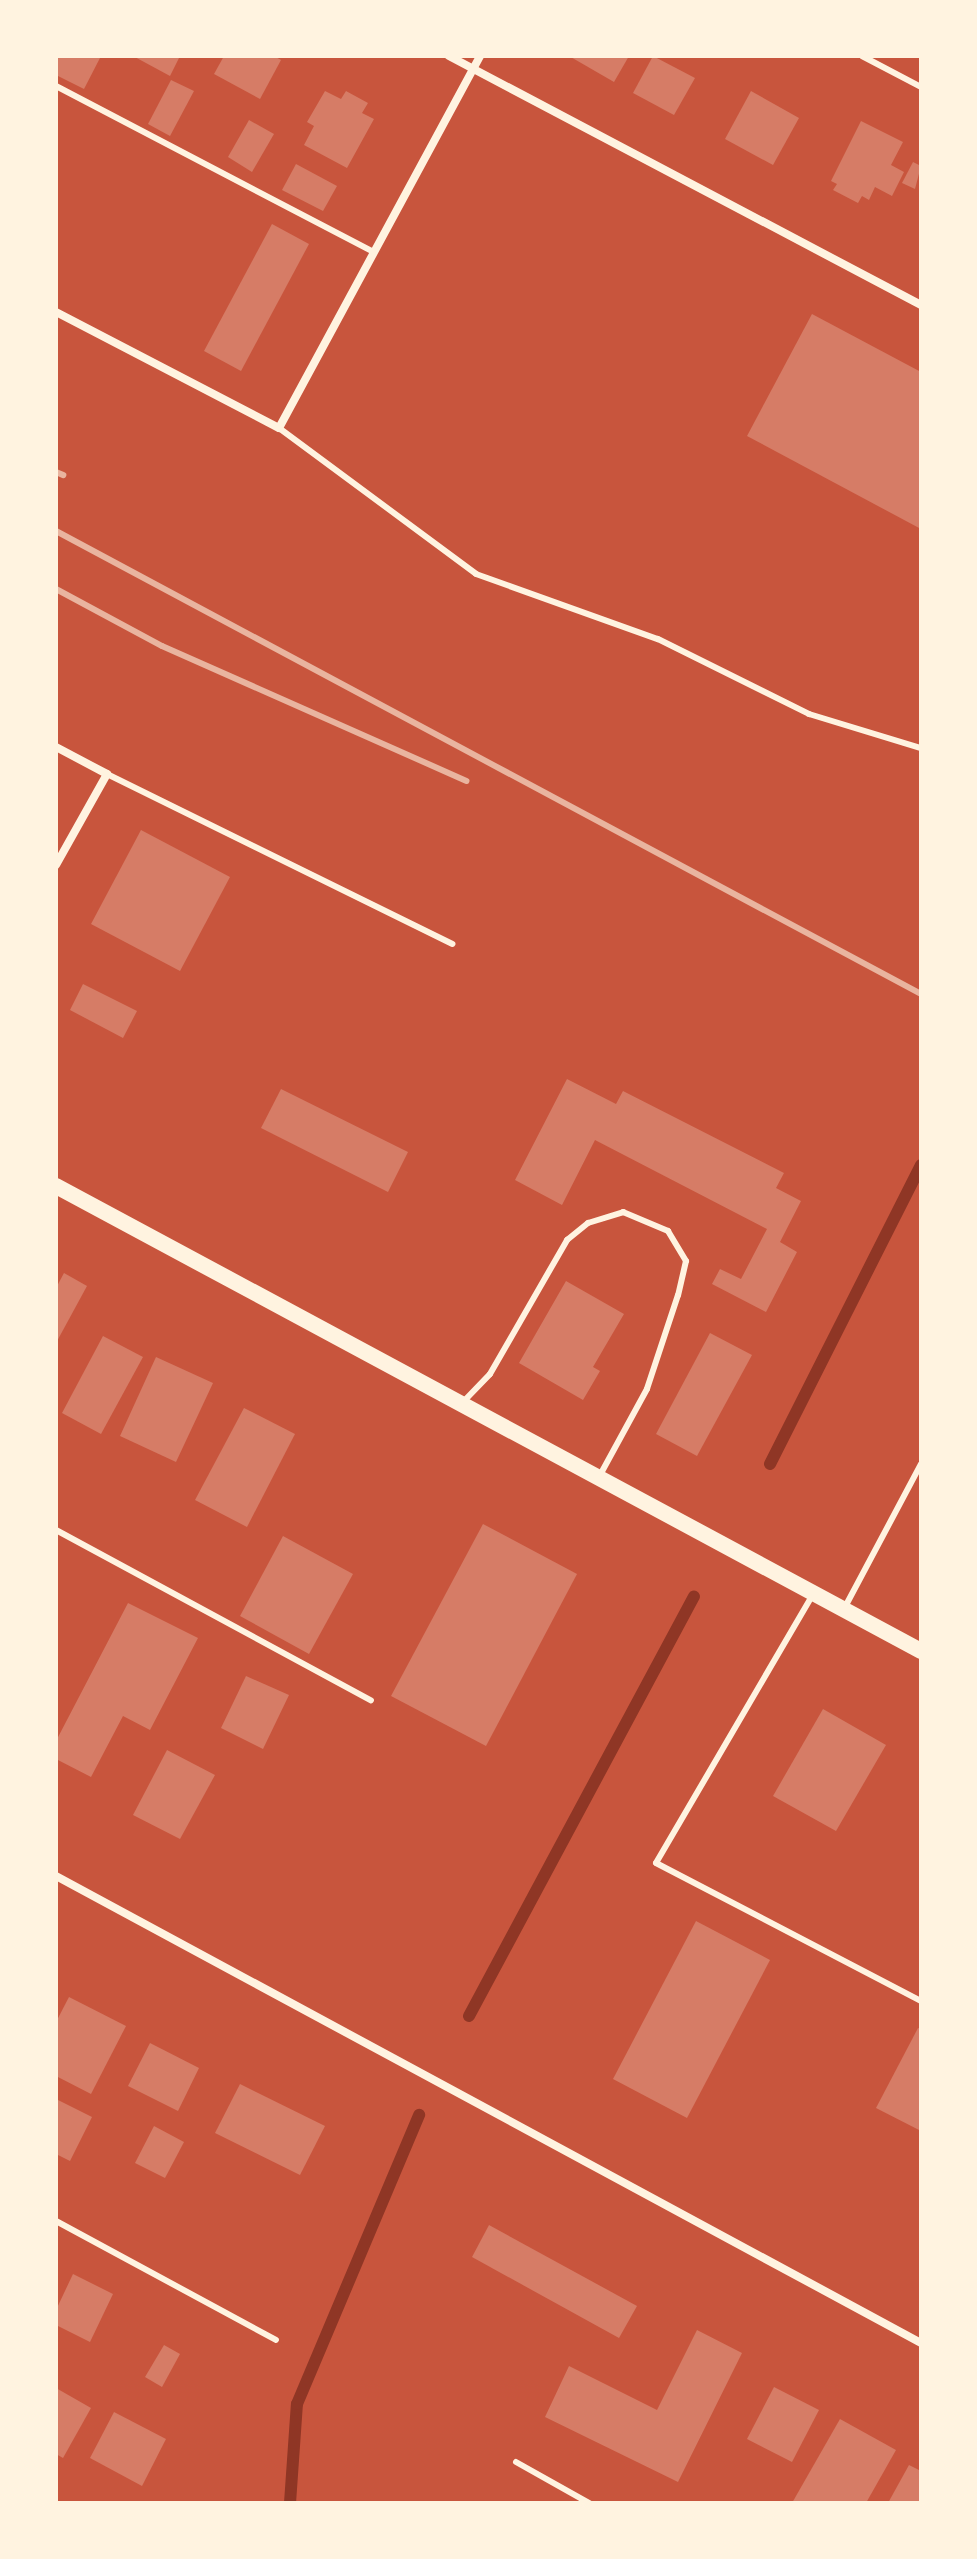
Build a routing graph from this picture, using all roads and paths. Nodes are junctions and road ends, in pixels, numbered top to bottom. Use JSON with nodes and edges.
{"nodes":[{"id":1,"x":449,"y":56,"type":"edge"},
{"id":2,"x":480,"y":56,"type":"edge"},
{"id":3,"x":862,"y":56,"type":"edge"},
{"id":4,"x":474,"y":69,"type":"junction"},
{"id":5,"x":56,"y":86,"type":"edge"},
{"id":6,"x":921,"y":87,"type":"edge"},
{"id":7,"x":372,"y":251,"type":"junction"},
{"id":8,"x":921,"y":305,"type":"edge"},
{"id":9,"x":56,"y":312,"type":"edge"},
{"id":10,"x":279,"y":428,"type":"junction"},
{"id":11,"x":56,"y":747,"type":"edge"},
{"id":12,"x":921,"y":748,"type":"edge"},
{"id":13,"x":107,"y":774,"type":"junction"},
{"id":14,"x":56,"y":865,"type":"edge"},
{"id":15,"x":452,"y":944,"type":"dead end"},
{"id":16,"x":56,"y":1186,"type":"edge"},
{"id":17,"x":461,"y":1404,"type":"junction"},
{"id":18,"x":921,"y":1464,"type":"edge"},
{"id":19,"x":598,"y":1478,"type":"junction"},
{"id":20,"x":56,"y":1530,"type":"edge"},
{"id":21,"x":813,"y":1595,"type":"junction"},
{"id":22,"x":844,"y":1610,"type":"junction"},
{"id":23,"x":921,"y":1651,"type":"edge"},
{"id":24,"x":371,"y":1700,"type":"dead end"},
{"id":25,"x":56,"y":1876,"type":"edge"},
{"id":26,"x":921,"y":2001,"type":"edge"},
{"id":27,"x":56,"y":2221,"type":"edge"},
{"id":28,"x":276,"y":2340,"type":"dead end"},
{"id":29,"x":921,"y":2343,"type":"edge"},
{"id":30,"x":516,"y":2462,"type":"dead end"},
{"id":31,"x":589,"y":2503,"type":"edge"}],
"edges":[{"from":1,"to":4,"type":"street"},
{"from":2,"to":4,"type":"street"},
{"from":3,"to":6,"type":"lane"},
{"from":4,"to":7,"type":"street"},
{"from":4,"to":8,"type":"street"},
{"from":5,"to":7,"type":"lane"},
{"from":7,"to":10,"type":"street"},
{"from":9,"to":10,"type":"street"},
{"from":10,"to":12,"type":"lane"},
{"from":11,"to":13,"type":"street"},
{"from":13,"to":14,"type":"street"},
{"from":13,"to":15,"type":"lane"},
{"from":16,"to":17,"type":"main road"},
{"from":17,"to":19,"type":"main road"},
{"from":17,"to":19,"type":"lane"},
{"from":18,"to":22,"type":"lane"},
{"from":19,"to":21,"type":"main road"},
{"from":20,"to":24,"type":"lane"},
{"from":21,"to":22,"type":"main road"},
{"from":21,"to":26,"type":"lane"},
{"from":22,"to":23,"type":"main road"},
{"from":25,"to":29,"type":"street"},
{"from":27,"to":28,"type":"lane"},
{"from":30,"to":31,"type":"lane"}]}
